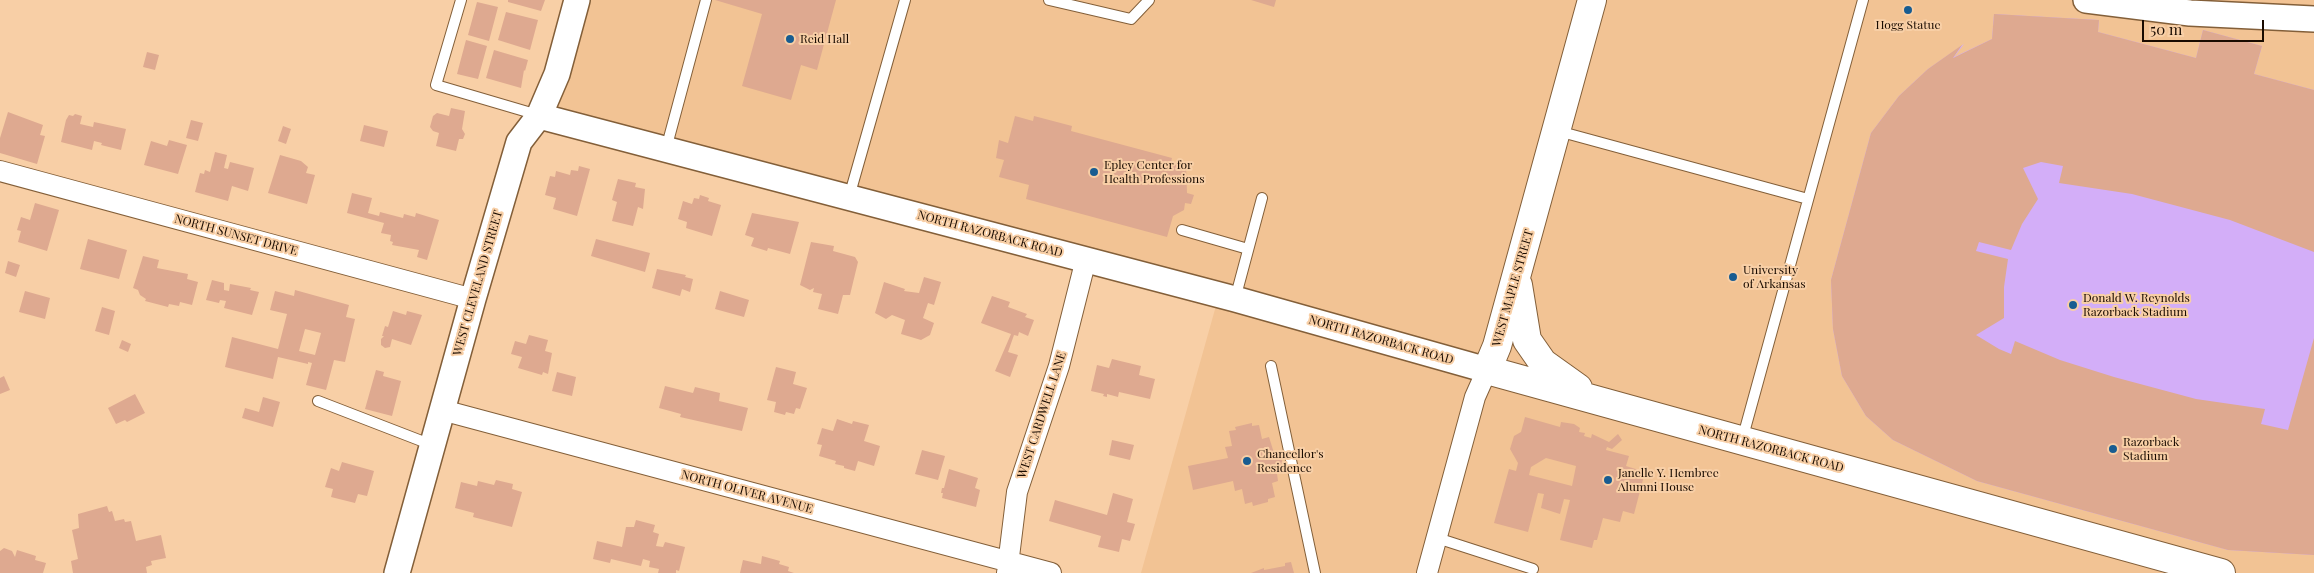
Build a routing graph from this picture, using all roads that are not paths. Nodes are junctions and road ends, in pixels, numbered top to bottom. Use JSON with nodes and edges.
{"nodes":[{"id":1,"x":461,"y":0,"type":"edge"},
{"id":2,"x":577,"y":0,"type":"edge"},
{"id":3,"x":706,"y":0,"type":"edge"},
{"id":4,"x":905,"y":0,"type":"edge"},
{"id":5,"x":1049,"y":0,"type":"edge"},
{"id":6,"x":1149,"y":0,"type":"edge"},
{"id":7,"x":1592,"y":0,"type":"edge"},
{"id":8,"x":1863,"y":0,"type":"edge"},
{"id":9,"x":2086,"y":0,"type":"edge"},
{"id":10,"x":2177,"y":6,"type":"edge"},
{"id":11,"x":2205,"y":7,"type":"edge"},
{"id":12,"x":2314,"y":19,"type":"edge"},
{"id":13,"x":539,"y":116,"type":"junction"},
{"id":14,"x":1556,"y":130,"type":"junction"},
{"id":15,"x":666,"y":149,"type":"junction"},
{"id":16,"x":0,"y":171,"type":"edge"},
{"id":17,"x":849,"y":197,"type":"junction"},
{"id":18,"x":1262,"y":198,"type":"dead end"},
{"id":19,"x":1808,"y":199,"type":"junction"},
{"id":20,"x":1182,"y":230,"type":"dead end"},
{"id":21,"x":1248,"y":249,"type":"junction"},
{"id":22,"x":1086,"y":259,"type":"junction"},
{"id":23,"x":1517,"y":274,"type":"junction"},
{"id":24,"x":473,"y":299,"type":"junction"},
{"id":25,"x":1235,"y":299,"type":"junction"},
{"id":26,"x":1271,"y":366,"type":"dead end"},
{"id":27,"x":1487,"y":370,"type":"junction"},
{"id":28,"x":318,"y":402,"type":"dead end"},
{"id":29,"x":1601,"y":402,"type":"junction"},
{"id":30,"x":442,"y":410,"type":"junction"},
{"id":31,"x":1742,"y":440,"type":"junction"},
{"id":32,"x":432,"y":445,"type":"junction"},
{"id":33,"x":1437,"y":538,"type":"junction"},
{"id":34,"x":1008,"y":567,"type":"edge"},
{"id":35,"x":1533,"y":568,"type":"dead end"},
{"id":36,"x":396,"y":573,"type":"edge"},
{"id":37,"x":1051,"y":573,"type":"edge"},
{"id":38,"x":1315,"y":573,"type":"edge"},
{"id":39,"x":1427,"y":573,"type":"edge"},
{"id":40,"x":2221,"y":573,"type":"edge"}],
"edges":[{"from":1,"to":13,"type":"lane"},
{"from":2,"to":13,"type":"street","name":"WEST CLEVELAND STREET"},
{"from":3,"to":15,"type":"lane"},
{"from":4,"to":17,"type":"lane"},
{"from":5,"to":6,"type":"lane"},
{"from":7,"to":14,"type":"main road","name":"WEST MAPLE STREET"},
{"from":8,"to":19,"type":"lane"},
{"from":9,"to":10,"type":"street"},
{"from":10,"to":11,"type":"street"},
{"from":11,"to":12,"type":"street"},
{"from":13,"to":15,"type":"street","name":"NORTH RAZORBACK ROAD"},
{"from":13,"to":24,"type":"street","name":"WEST CLEVELAND STREET"},
{"from":14,"to":19,"type":"lane"},
{"from":14,"to":23,"type":"main road","name":"WEST MAPLE STREET"},
{"from":15,"to":17,"type":"street","name":"NORTH RAZORBACK ROAD"},
{"from":16,"to":24,"type":"street","name":"NORTH SUNSET DRIVE"},
{"from":17,"to":22,"type":"street","name":"NORTH RAZORBACK ROAD"},
{"from":18,"to":21,"type":"lane"},
{"from":19,"to":31,"type":"lane"},
{"from":20,"to":21,"type":"lane"},
{"from":21,"to":25,"type":"lane"},
{"from":22,"to":25,"type":"street","name":"NORTH RAZORBACK ROAD"},
{"from":22,"to":34,"type":"street","name":"WEST CARDWELL LANE"},
{"from":23,"to":27,"type":"main road","name":"WEST MAPLE STREET"},
{"from":23,"to":29,"type":"main road"},
{"from":24,"to":30,"type":"street","name":"WEST CLEVELAND STREET"},
{"from":25,"to":27,"type":"street","name":"NORTH RAZORBACK ROAD"},
{"from":26,"to":38,"type":"lane"},
{"from":27,"to":29,"type":"main road","name":"NORTH RAZORBACK ROAD"},
{"from":27,"to":33,"type":"street","name":"WEST MAPLE STREET"},
{"from":28,"to":32,"type":"lane"},
{"from":29,"to":31,"type":"main road","name":"NORTH RAZORBACK ROAD"},
{"from":30,"to":32,"type":"street","name":"WEST CLEVELAND STREET"},
{"from":30,"to":34,"type":"street","name":"NORTH OLIVER AVENUE"},
{"from":31,"to":40,"type":"main road","name":"NORTH RAZORBACK ROAD"},
{"from":32,"to":36,"type":"street","name":"WEST CLEVELAND STREET"},
{"from":33,"to":35,"type":"lane"},
{"from":33,"to":39,"type":"street","name":"WEST MAPLE STREET"},
{"from":34,"to":37,"type":"street","name":"NORTH OLIVER AVENUE"}]}
